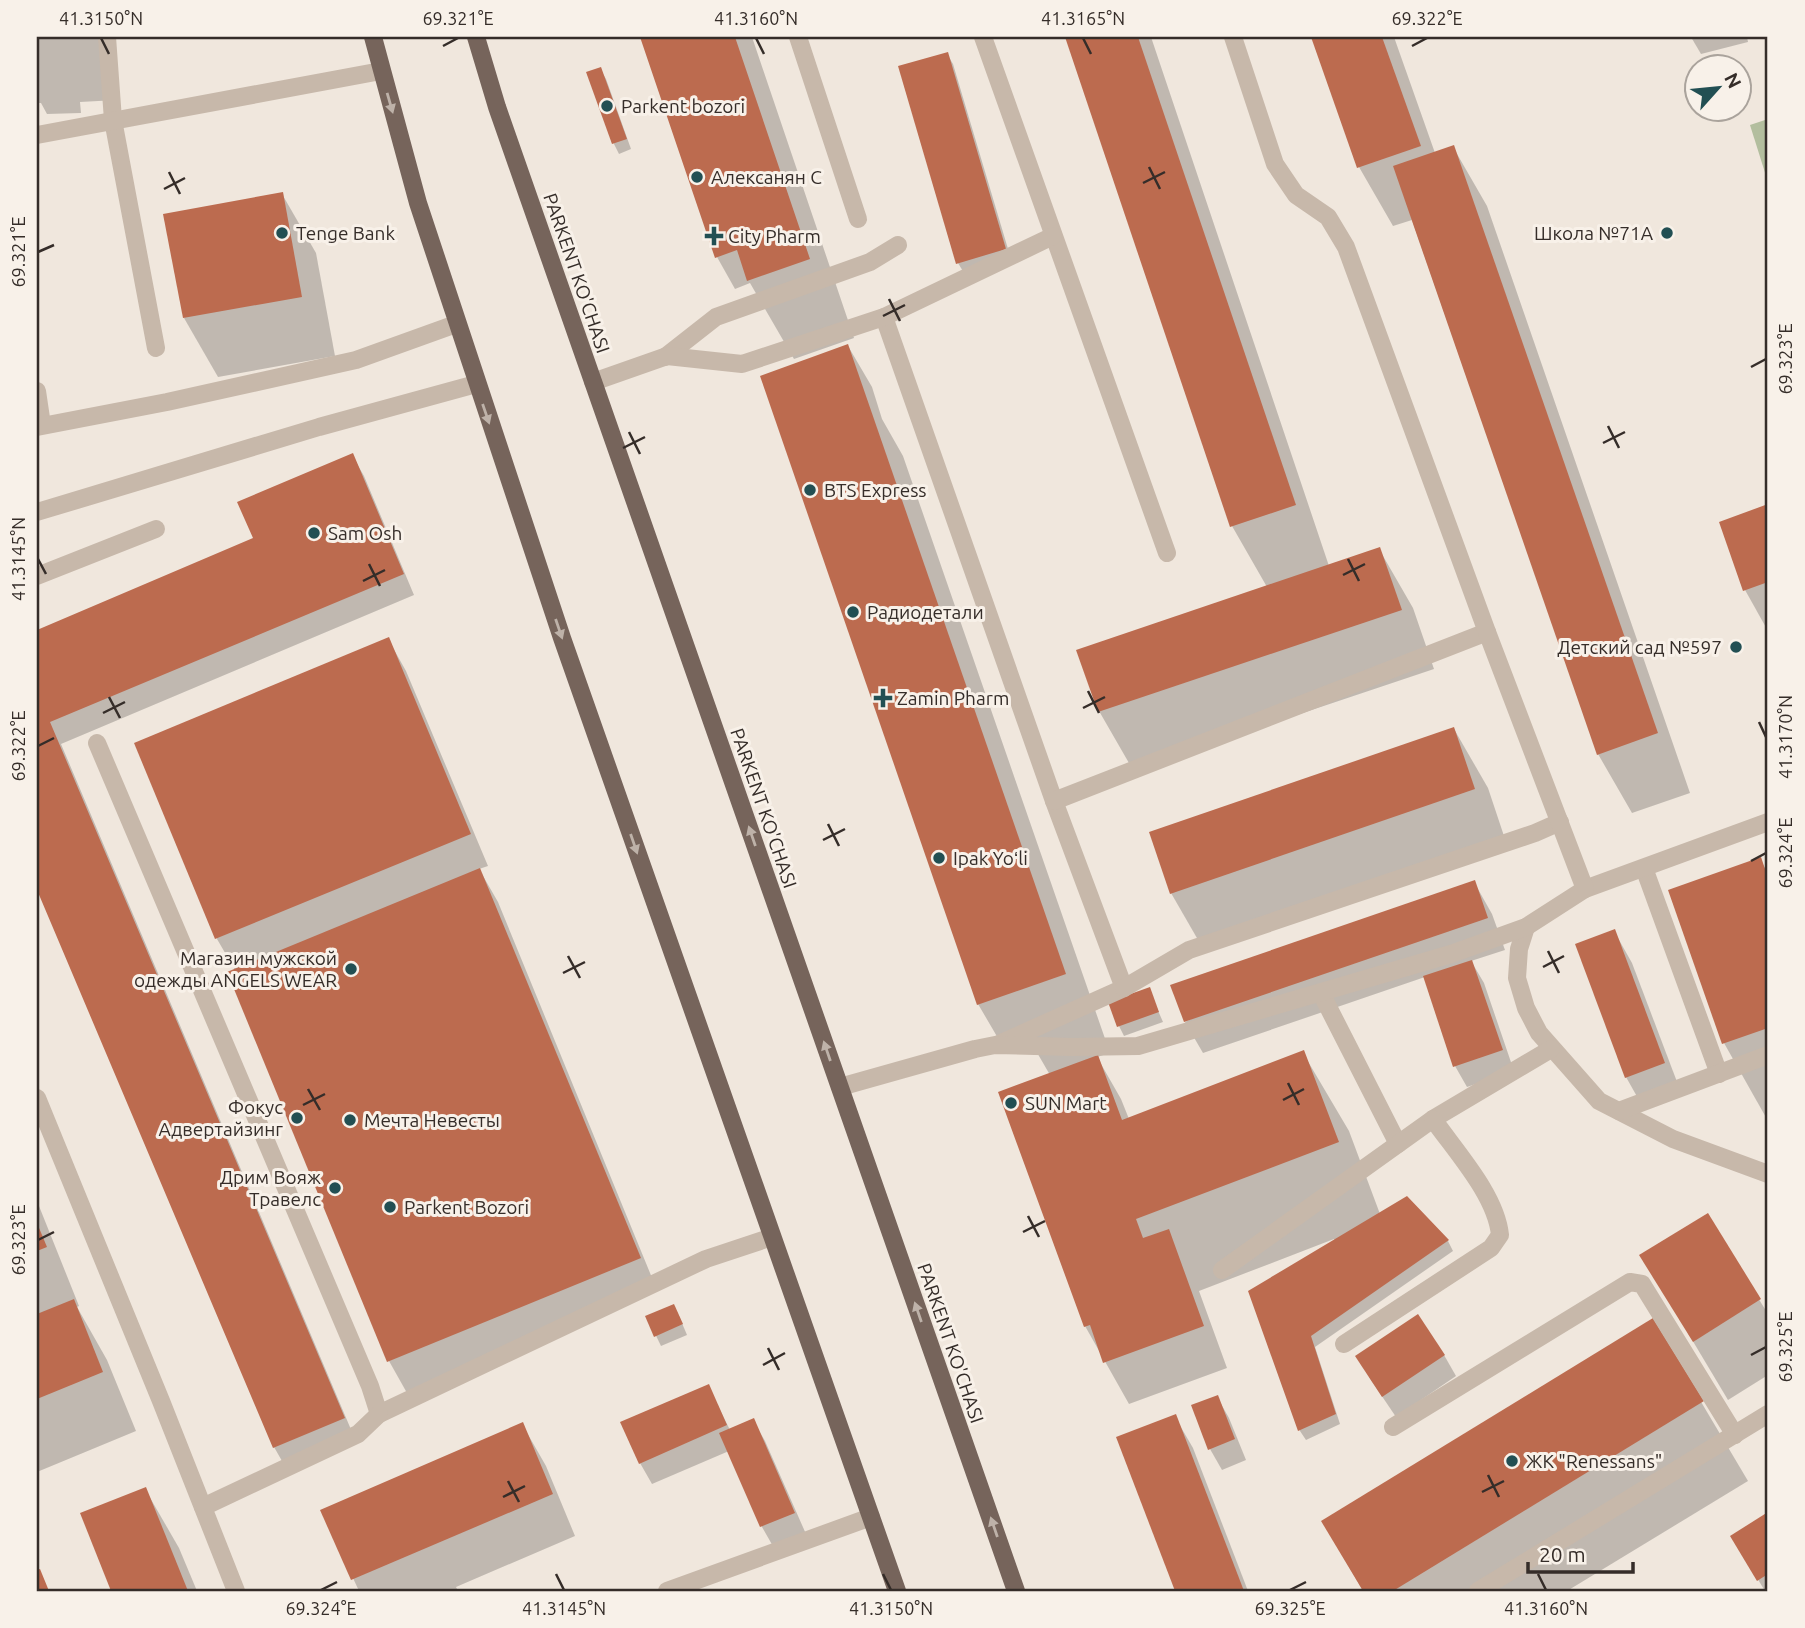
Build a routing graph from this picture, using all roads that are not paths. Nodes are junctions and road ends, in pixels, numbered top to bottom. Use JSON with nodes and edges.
{"nodes":[{"id":1,"x":107,"y":37,"type":"edge"},
{"id":2,"x":373,"y":37,"type":"edge"},
{"id":3,"x":476,"y":37,"type":"edge"},
{"id":4,"x":798,"y":37,"type":"edge"},
{"id":5,"x":983,"y":37,"type":"edge"},
{"id":6,"x":1233,"y":37,"type":"edge"},
{"id":7,"x":381,"y":71,"type":"junction"},
{"id":8,"x":113,"y":121,"type":"junction"},
{"id":9,"x":37,"y":135,"type":"edge"},
{"id":10,"x":858,"y":219,"type":"dead end"},
{"id":11,"x":1053,"y":236,"type":"junction"},
{"id":12,"x":898,"y":245,"type":"dead end"},
{"id":13,"x":884,"y":317,"type":"junction"},
{"id":14,"x":456,"y":324,"type":"junction"},
{"id":15,"x":156,"y":348,"type":"dead end"},
{"id":16,"x":665,"y":357,"type":"junction"},
{"id":17,"x":593,"y":382,"type":"junction"},
{"id":18,"x":476,"y":384,"type":"junction"},
{"id":19,"x":37,"y":391,"type":"edge"},
{"id":20,"x":39,"y":426,"type":"edge"},
{"id":21,"x":37,"y":512,"type":"edge"},
{"id":22,"x":156,"y":529,"type":"dead end"},
{"id":23,"x":1167,"y":553,"type":"dead end"},
{"id":24,"x":37,"y":576,"type":"edge"},
{"id":25,"x":1487,"y":632,"type":"junction"},
{"id":26,"x":97,"y":743,"type":"dead end"},
{"id":27,"x":1054,"y":802,"type":"junction"},
{"id":28,"x":1560,"y":822,"type":"junction"},
{"id":29,"x":1768,"y":822,"type":"edge"},
{"id":30,"x":1644,"y":867,"type":"junction"},
{"id":31,"x":1585,"y":889,"type":"junction"},
{"id":32,"x":1526,"y":927,"type":"junction"},
{"id":33,"x":1124,"y":988,"type":"junction"},
{"id":34,"x":1321,"y":993,"type":"junction"},
{"id":35,"x":996,"y":1045,"type":"junction"},
{"id":36,"x":1551,"y":1049,"type":"junction"},
{"id":37,"x":1768,"y":1055,"type":"edge"},
{"id":38,"x":1718,"y":1074,"type":"junction"},
{"id":39,"x":840,"y":1087,"type":"junction"},
{"id":40,"x":37,"y":1098,"type":"edge"},
{"id":41,"x":1619,"y":1111,"type":"junction"},
{"id":42,"x":1433,"y":1119,"type":"junction"},
{"id":43,"x":1398,"y":1144,"type":"junction"},
{"id":44,"x":1768,"y":1174,"type":"edge"},
{"id":45,"x":772,"y":1237,"type":"junction"},
{"id":46,"x":1222,"y":1270,"type":"dead end"},
{"id":47,"x":1344,"y":1344,"type":"dead end"},
{"id":48,"x":379,"y":1414,"type":"junction"},
{"id":49,"x":1768,"y":1414,"type":"edge"},
{"id":50,"x":1393,"y":1427,"type":"dead end"},
{"id":51,"x":1735,"y":1435,"type":"junction"},
{"id":52,"x":203,"y":1507,"type":"junction"},
{"id":53,"x":871,"y":1517,"type":"junction"},
{"id":54,"x":236,"y":1591,"type":"edge"},
{"id":55,"x":667,"y":1591,"type":"edge"},
{"id":56,"x":897,"y":1591,"type":"edge"},
{"id":57,"x":1016,"y":1591,"type":"edge"},
{"id":58,"x":1478,"y":1591,"type":"edge"}],
"edges":[{"from":1,"to":8,"type":"street"},
{"from":2,"to":7,"type":"main road"},
{"from":3,"to":17,"type":"main road","name":"PARKENT KO'CHASI"},
{"from":4,"to":10,"type":"street"},
{"from":5,"to":11,"type":"street"},
{"from":6,"to":25,"type":"street"},
{"from":7,"to":8,"type":"street"},
{"from":7,"to":14,"type":"main road","one_way":true},
{"from":8,"to":9,"type":"street"},
{"from":8,"to":15,"type":"street"},
{"from":11,"to":13,"type":"street"},
{"from":11,"to":23,"type":"street"},
{"from":12,"to":16,"type":"street"},
{"from":13,"to":16,"type":"street"},
{"from":13,"to":27,"type":"street"},
{"from":14,"to":18,"type":"main road"},
{"from":14,"to":20,"type":"street"},
{"from":16,"to":17,"type":"street"},
{"from":39,"to":17,"type":"main road","name":"PARKENT KO'CHASI","one_way":true},
{"from":18,"to":21,"type":"street"},
{"from":18,"to":45,"type":"main road","one_way":true},
{"from":19,"to":20,"type":"street"},
{"from":22,"to":24,"type":"street"},
{"from":25,"to":27,"type":"street"},
{"from":25,"to":28,"type":"street"},
{"from":26,"to":48,"type":"street"},
{"from":27,"to":33,"type":"street"},
{"from":28,"to":31,"type":"street"},
{"from":28,"to":33,"type":"street"},
{"from":29,"to":30,"type":"street"},
{"from":30,"to":31,"type":"street"},
{"from":30,"to":38,"type":"street"},
{"from":31,"to":32,"type":"street"},
{"from":32,"to":34,"type":"street"},
{"from":32,"to":36,"type":"street"},
{"from":33,"to":35,"type":"street"},
{"from":34,"to":35,"type":"street"},
{"from":34,"to":43,"type":"street"},
{"from":35,"to":39,"type":"street"},
{"from":36,"to":41,"type":"street"},
{"from":36,"to":42,"type":"street"},
{"from":37,"to":38,"type":"street"},
{"from":38,"to":41,"type":"street"},
{"from":57,"to":39,"type":"main road","name":"PARKENT KO'CHASI","one_way":true},
{"from":40,"to":52,"type":"street"},
{"from":41,"to":44,"type":"street"},
{"from":42,"to":43,"type":"street"},
{"from":42,"to":47,"type":"street"},
{"from":43,"to":46,"type":"street"},
{"from":45,"to":48,"type":"street"},
{"from":45,"to":53,"type":"main road"},
{"from":48,"to":52,"type":"street"},
{"from":49,"to":51,"type":"street"},
{"from":50,"to":51,"type":"street"},
{"from":51,"to":58,"type":"street"},
{"from":52,"to":54,"type":"street"},
{"from":53,"to":55,"type":"street"},
{"from":53,"to":56,"type":"main road"}]}
